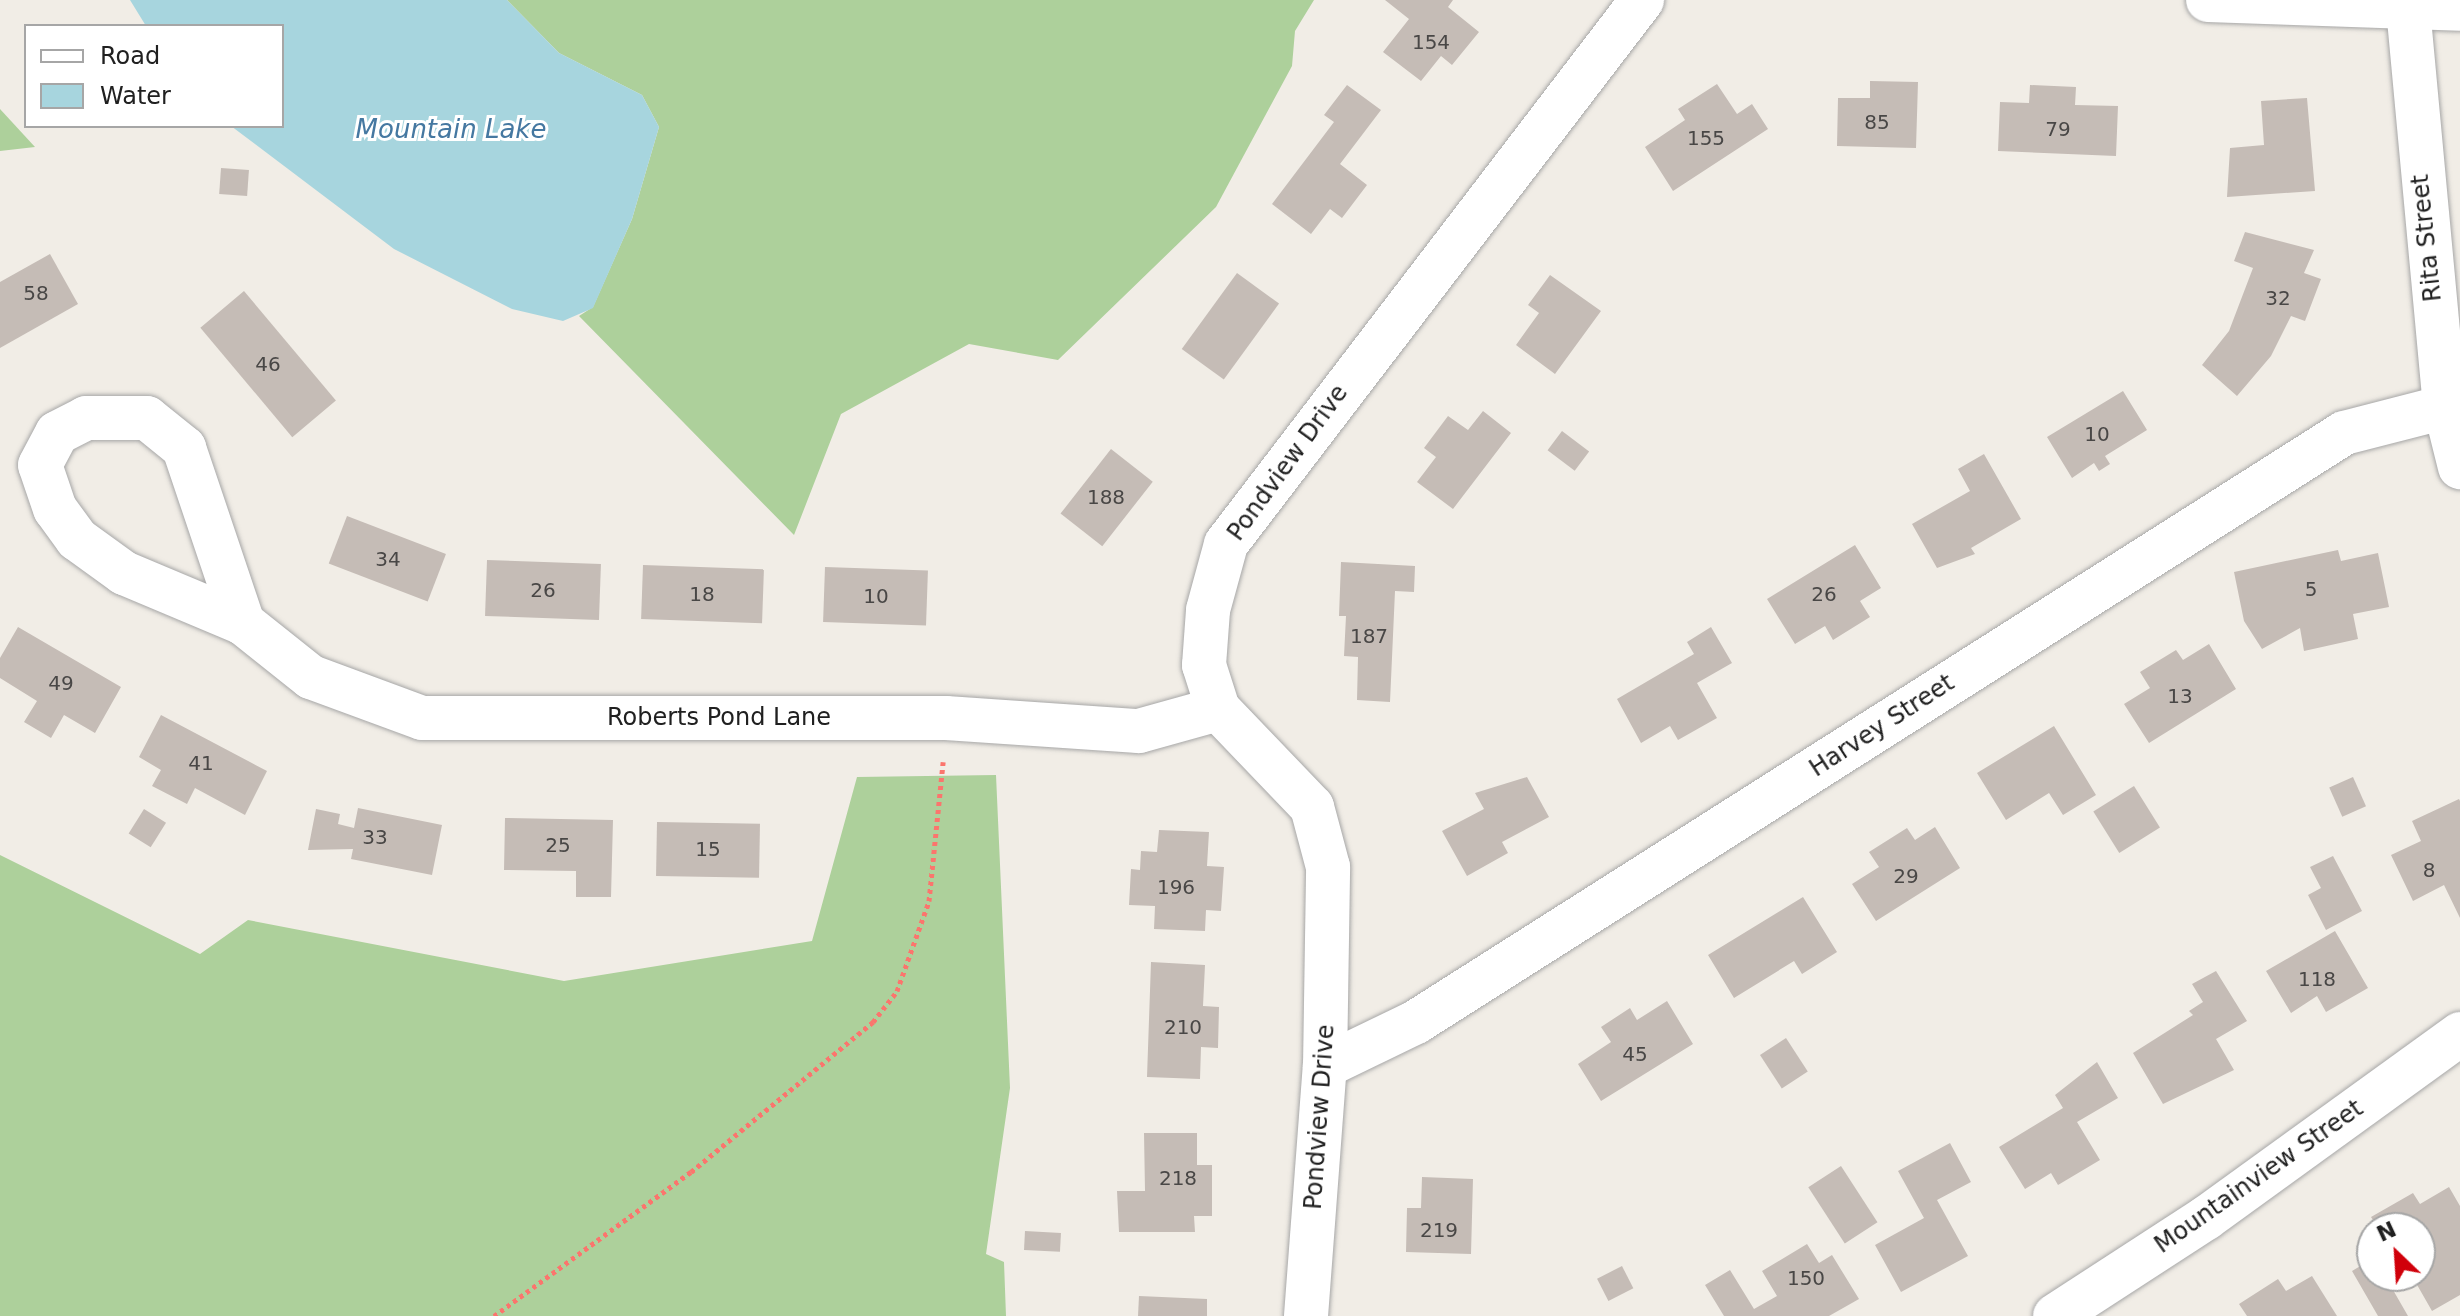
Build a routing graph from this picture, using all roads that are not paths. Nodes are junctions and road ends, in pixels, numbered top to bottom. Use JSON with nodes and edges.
{"nodes":[{"id":1,"x":1642,"y":0,"type":"edge"},
{"id":2,"x":2208,"y":0,"type":"edge"},
{"id":3,"x":2408,"y":8,"type":"junction"},
{"id":4,"x":2460,"y":9,"type":"edge"},
{"id":5,"x":2445,"y":407,"type":"junction"},
{"id":6,"x":2460,"y":467,"type":"edge"},
{"id":7,"x":243,"y":623,"type":"junction"},
{"id":8,"x":1218,"y":709,"type":"junction"},
{"id":9,"x":2460,"y":1034,"type":"edge"},
{"id":10,"x":1325,"y":1066,"type":"junction"},
{"id":11,"x":1306,"y":1316,"type":"edge"},
{"id":12,"x":2055,"y":1316,"type":"edge"}],
"edges":[{"from":1,"to":8,"type":"street","name":"Pondview Drive"},
{"from":2,"to":3,"type":"street"},
{"from":3,"to":4,"type":"street"},
{"from":3,"to":5,"type":"street","name":"Rita Street"},
{"from":5,"to":6,"type":"street","name":"Rita Street"},
{"from":5,"to":10,"type":"street","name":"Harvey Street"},
{"from":7,"to":7,"type":"street","name":"Roberts Pond Lane"},
{"from":7,"to":8,"type":"street","name":"Roberts Pond Lane"},
{"from":8,"to":10,"type":"street","name":"Pondview Drive"},
{"from":9,"to":12,"type":"street","name":"Mountainview Street"},
{"from":10,"to":11,"type":"street","name":"Pondview Drive"}]}
